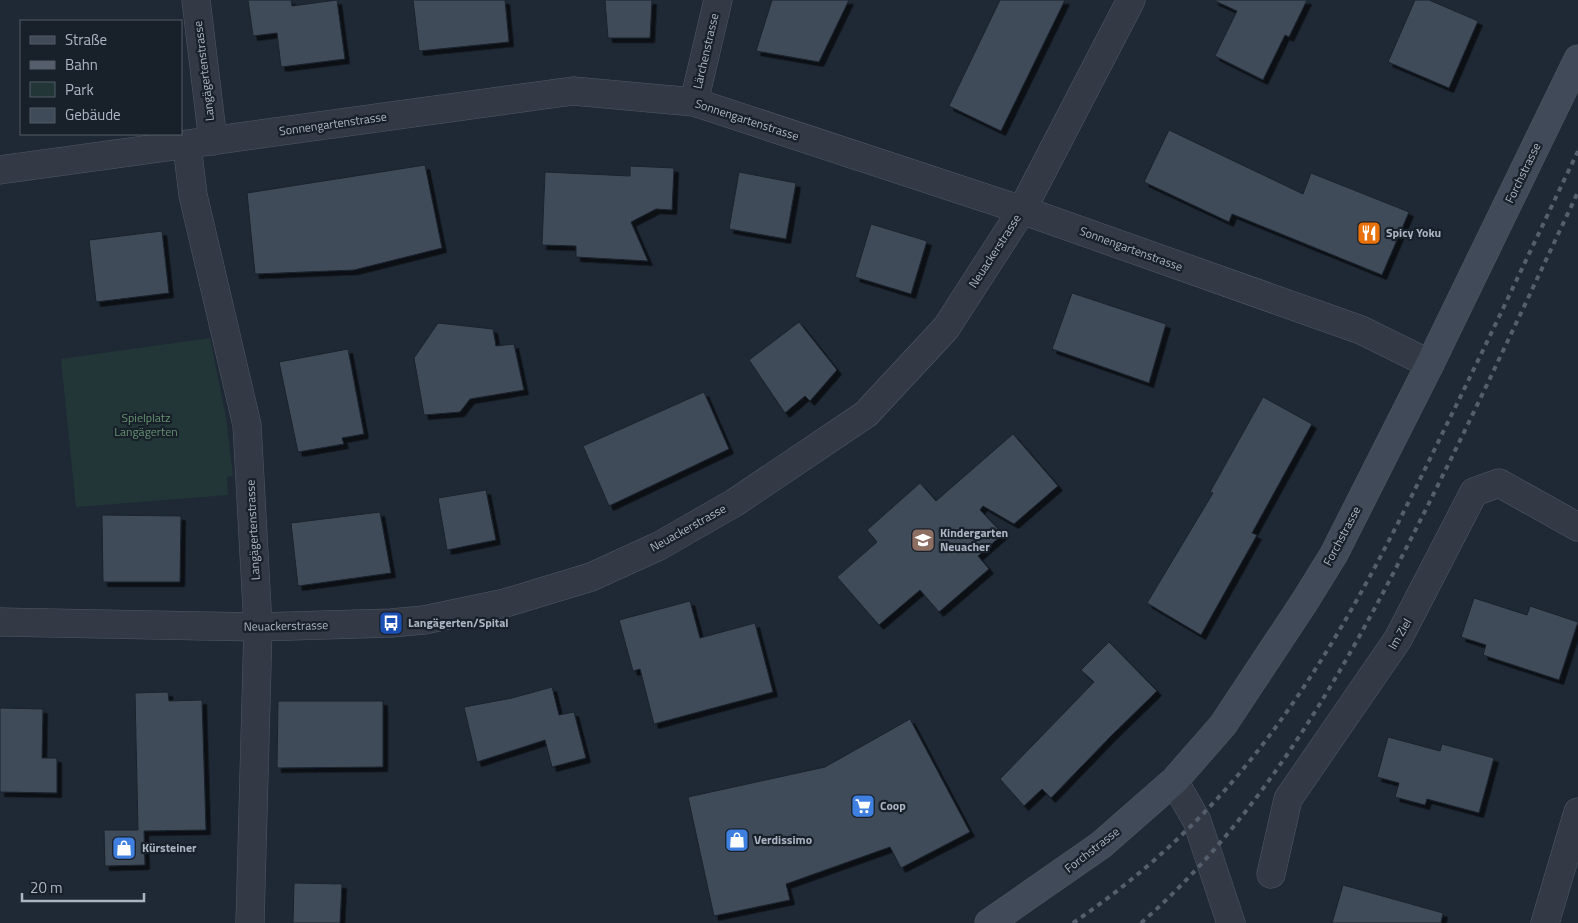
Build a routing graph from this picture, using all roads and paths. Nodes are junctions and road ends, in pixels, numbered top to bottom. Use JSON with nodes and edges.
{"nodes":[{"id":1,"x":196,"y":0,"type":"edge"},
{"id":2,"x":718,"y":0,"type":"edge"},
{"id":3,"x":1131,"y":0,"type":"edge"},
{"id":4,"x":1578,"y":59,"type":"edge"},
{"id":5,"x":694,"y":102,"type":"junction"},
{"id":6,"x":200,"y":143,"type":"junction"},
{"id":7,"x":0,"y":170,"type":"edge"},
{"id":8,"x":1022,"y":210,"type":"junction"},
{"id":9,"x":1430,"y":364,"type":"junction"},
{"id":10,"x":1578,"y":527,"type":"edge"},
{"id":11,"x":0,"y":622,"type":"edge"},
{"id":12,"x":258,"y":627,"type":"junction"},
{"id":13,"x":1174,"y":781,"type":"junction"},
{"id":14,"x":1578,"y":812,"type":"edge"},
{"id":15,"x":1271,"y":874,"type":"dead end"},
{"id":16,"x":250,"y":923,"type":"edge"},
{"id":17,"x":989,"y":923,"type":"edge"},
{"id":18,"x":1232,"y":923,"type":"edge"},
{"id":19,"x":1545,"y":923,"type":"edge"}],
"edges":[{"from":1,"to":6,"type":"street","name":"Langägertenstrasse"},
{"from":2,"to":5,"type":"street","name":"Lärchenstrasse"},
{"from":3,"to":8,"type":"street","name":"Neuackerstrasse"},
{"from":4,"to":9,"type":"main road","name":"Forchstrasse"},
{"from":5,"to":6,"type":"street","name":"Sonnengartenstrasse"},
{"from":5,"to":8,"type":"street","name":"Sonnengartenstrasse"},
{"from":6,"to":7,"type":"street","name":"Sonnengartenstrasse"},
{"from":6,"to":12,"type":"street","name":"Langägertenstrasse"},
{"from":8,"to":9,"type":"street","name":"Sonnengartenstrasse"},
{"from":8,"to":12,"type":"street","name":"Neuackerstrasse"},
{"from":9,"to":13,"type":"main road","name":"Forchstrasse"},
{"from":10,"to":15,"type":"street","name":"Im Ziel"},
{"from":11,"to":12,"type":"street","name":"Neuackerstrasse"},
{"from":12,"to":16,"type":"street","name":"Langägertenstrasse"},
{"from":13,"to":17,"type":"main road","name":"Forchstrasse"},
{"from":13,"to":18,"type":"street"},
{"from":14,"to":19,"type":"street"}]}
